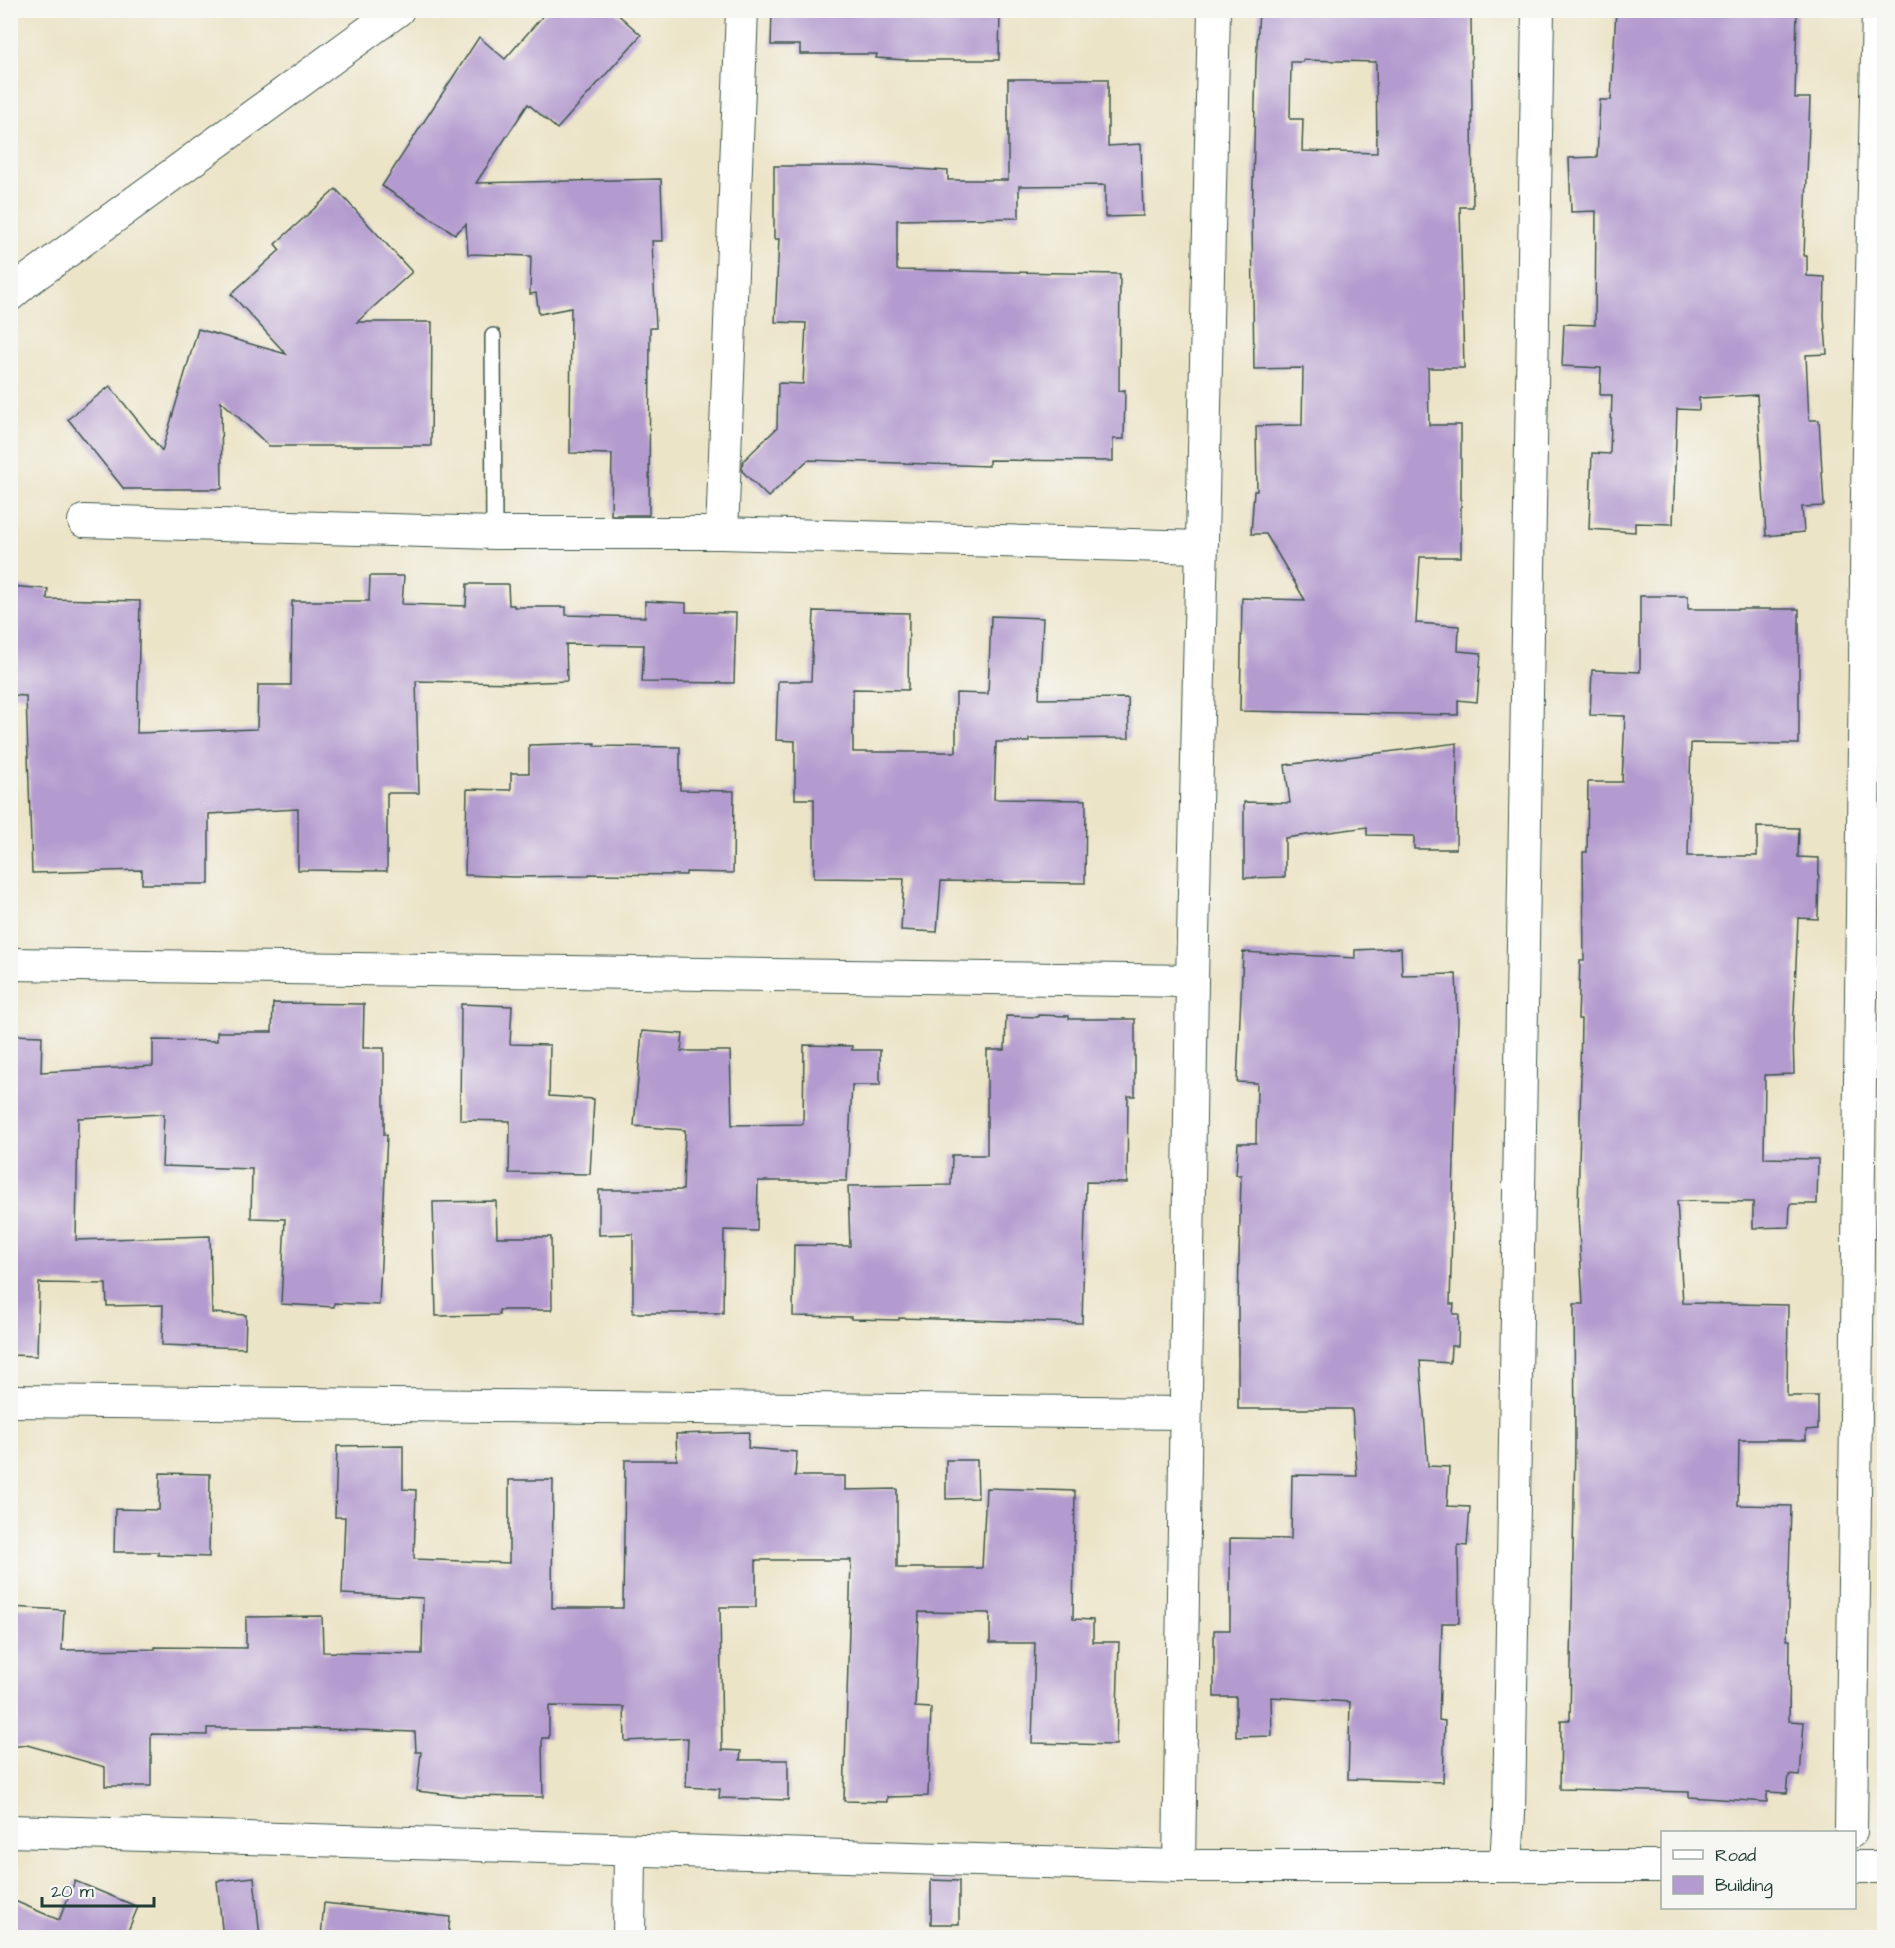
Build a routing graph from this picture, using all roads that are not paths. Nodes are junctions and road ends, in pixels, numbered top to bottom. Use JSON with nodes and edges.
{"nodes":[{"id":1,"x":398,"y":10,"type":"edge"},
{"id":2,"x":742,"y":10,"type":"edge"},
{"id":3,"x":1214,"y":10,"type":"edge"},
{"id":4,"x":1538,"y":10,"type":"edge"},
{"id":5,"x":1878,"y":10,"type":"edge"},
{"id":6,"x":10,"y":295,"type":"edge"},
{"id":7,"x":493,"y":336,"type":"dead end"},
{"id":8,"x":84,"y":521,"type":"dead end"},
{"id":9,"x":722,"y":532,"type":"junction"},
{"id":10,"x":494,"y":533,"type":"junction"},
{"id":11,"x":1201,"y":547,"type":"junction"},
{"id":12,"x":10,"y":964,"type":"edge"},
{"id":13,"x":1192,"y":981,"type":"junction"},
{"id":14,"x":10,"y":1401,"type":"edge"},
{"id":15,"x":1185,"y":1413,"type":"junction"},
{"id":16,"x":10,"y":1831,"type":"edge"},
{"id":17,"x":1851,"y":1831,"type":"edge"},
{"id":18,"x":630,"y":1850,"type":"junction"},
{"id":19,"x":1506,"y":1865,"type":"junction"},
{"id":20,"x":1179,"y":1866,"type":"junction"},
{"id":21,"x":1661,"y":1866,"type":"edge"},
{"id":22,"x":1856,"y":1867,"type":"edge"},
{"id":23,"x":1884,"y":1867,"type":"edge"},
{"id":24,"x":629,"y":1938,"type":"edge"}],
"edges":[{"from":1,"to":6,"type":"street"},
{"from":2,"to":9,"type":"street"},
{"from":3,"to":11,"type":"street"},
{"from":4,"to":19,"type":"street"},
{"from":5,"to":17,"type":"street"},
{"from":7,"to":10,"type":"lane"},
{"from":8,"to":10,"type":"street"},
{"from":9,"to":10,"type":"street"},
{"from":9,"to":11,"type":"street"},
{"from":11,"to":13,"type":"street"},
{"from":12,"to":13,"type":"street"},
{"from":13,"to":15,"type":"street"},
{"from":14,"to":15,"type":"street"},
{"from":15,"to":20,"type":"street"},
{"from":16,"to":18,"type":"street"},
{"from":18,"to":20,"type":"street"},
{"from":18,"to":24,"type":"street"},
{"from":19,"to":20,"type":"street"},
{"from":19,"to":21,"type":"street"},
{"from":22,"to":23,"type":"street"}]}
